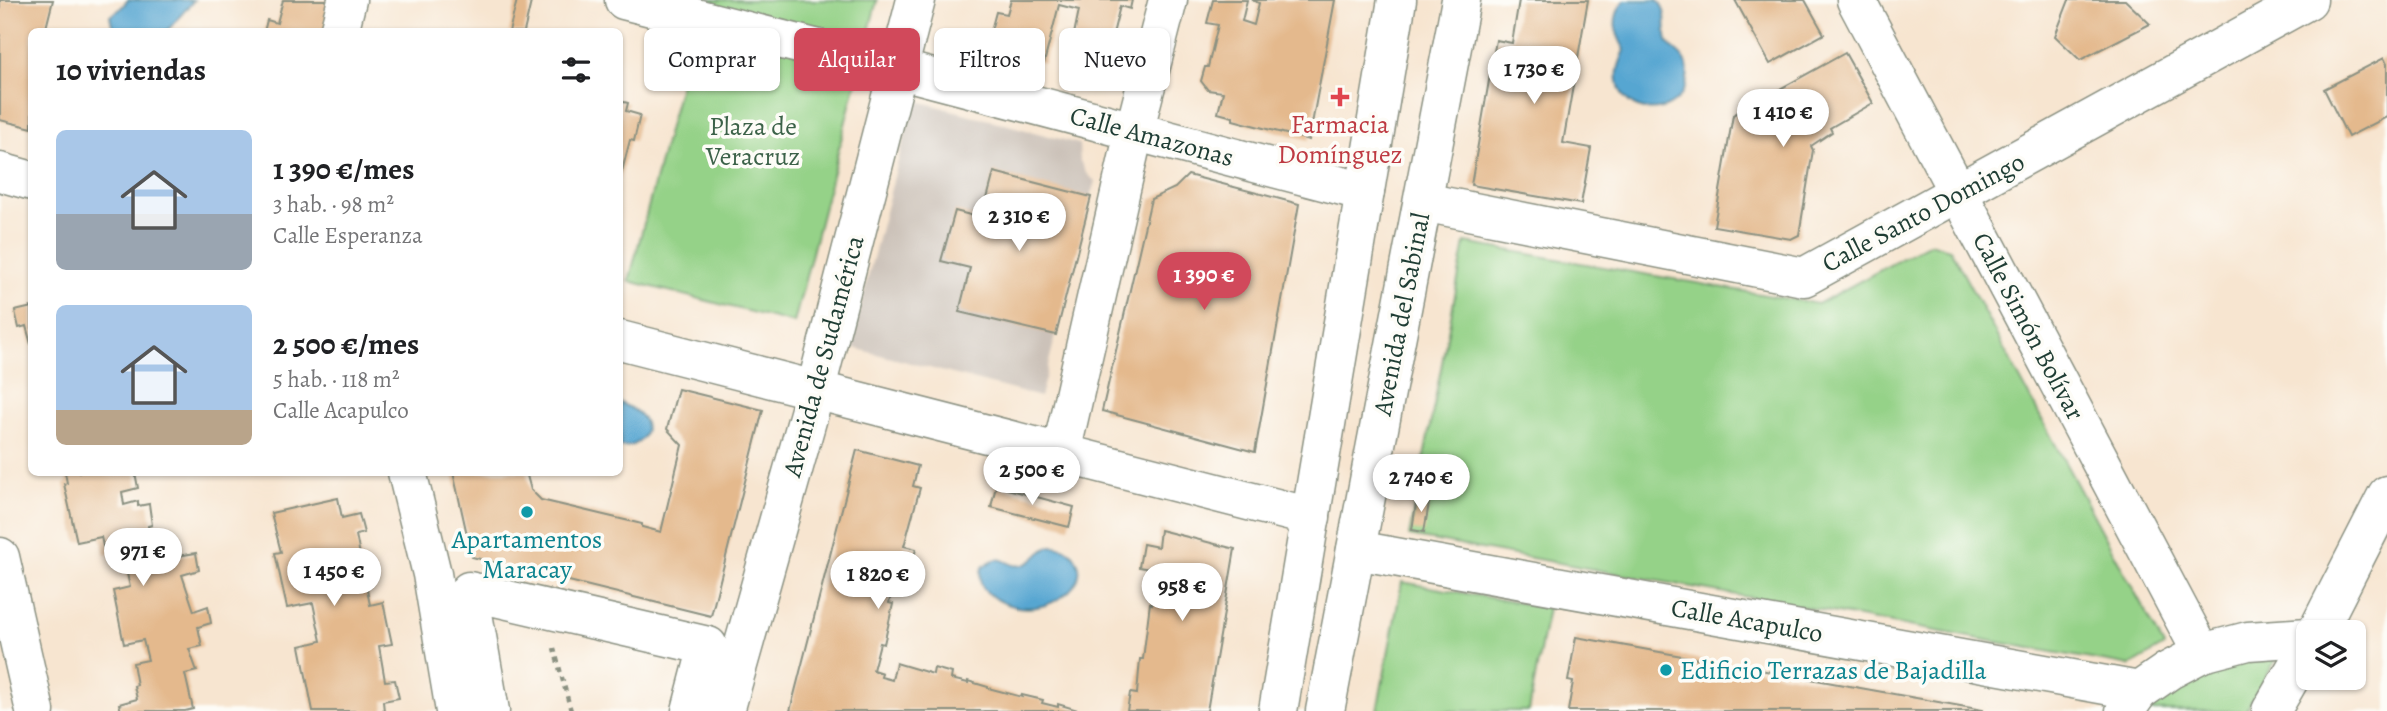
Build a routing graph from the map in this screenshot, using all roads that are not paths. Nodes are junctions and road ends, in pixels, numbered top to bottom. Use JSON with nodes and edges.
{"nodes":[{"id":1,"x":347,"y":0,"type":"edge"},
{"id":2,"x":624,"y":0,"type":"edge"},
{"id":3,"x":916,"y":0,"type":"edge"},
{"id":4,"x":1168,"y":0,"type":"edge"},
{"id":5,"x":1397,"y":0,"type":"edge"},
{"id":6,"x":1461,"y":0,"type":"edge"},
{"id":7,"x":1856,"y":0,"type":"edge"},
{"id":8,"x":2308,"y":0,"type":"edge"},
{"id":9,"x":341,"y":28,"type":"edge"},
{"id":10,"x":909,"y":28,"type":"edge"},
{"id":11,"x":794,"y":43,"type":"edge"},
{"id":12,"x":920,"y":75,"type":"edge"},
{"id":13,"x":892,"y":91,"type":"edge"},
{"id":14,"x":1134,"y":132,"type":"junction"},
{"id":15,"x":0,"y":172,"type":"edge"},
{"id":16,"x":28,"y":180,"type":"edge"},
{"id":17,"x":1365,"y":192,"type":"junction"},
{"id":18,"x":1959,"y":194,"type":"junction"},
{"id":19,"x":1423,"y":202,"type":"junction"},
{"id":20,"x":623,"y":341,"type":"edge"},
{"id":21,"x":816,"y":391,"type":"junction"},
{"id":22,"x":1060,"y":453,"type":"junction"},
{"id":23,"x":408,"y":476,"type":"edge"},
{"id":24,"x":2387,"y":495,"type":"edge"},
{"id":25,"x":1311,"y":517,"type":"junction"},
{"id":26,"x":1356,"y":550,"type":"junction"},
{"id":27,"x":0,"y":557,"type":"edge"},
{"id":28,"x":2323,"y":620,"type":"edge"},
{"id":29,"x":2296,"y":638,"type":"edge"},
{"id":30,"x":10,"y":645,"type":"edge"},
{"id":31,"x":2202,"y":653,"type":"junction"},
{"id":32,"x":2296,"y":668,"type":"edge"},
{"id":33,"x":2132,"y":701,"type":"edge"},
{"id":34,"x":35,"y":711,"type":"edge"},
{"id":35,"x":455,"y":711,"type":"edge"},
{"id":36,"x":490,"y":711,"type":"edge"},
{"id":37,"x":691,"y":711,"type":"edge"},
{"id":38,"x":724,"y":711,"type":"edge"},
{"id":39,"x":1278,"y":711,"type":"edge"},
{"id":40,"x":1325,"y":711,"type":"edge"},
{"id":41,"x":2272,"y":711,"type":"edge"}],
"edges":[{"from":1,"to":9,"type":"street"},
{"from":2,"to":11,"type":"street","name":"Calle Amazonas"},
{"from":3,"to":10,"type":"street","name":"Avenida de Sudamérica"},
{"from":4,"to":14,"type":"street"},
{"from":5,"to":17,"type":"street","name":"Avenida del Sabinal"},
{"from":6,"to":19,"type":"street","name":"Avenida del Sabinal"},
{"from":7,"to":18,"type":"street","name":"Calle Simón Bolívar"},
{"from":8,"to":18,"type":"street","name":"Calle Santo Domingo"},
{"from":12,"to":14,"type":"street","name":"Calle Amazonas"},
{"from":13,"to":21,"type":"street","name":"Avenida de Sudamérica"},
{"from":14,"to":17,"type":"street","name":"Calle Amazonas"},
{"from":14,"to":22,"type":"street"},
{"from":15,"to":16,"type":"street"},
{"from":17,"to":25,"type":"street","name":"Avenida del Sabinal"},
{"from":18,"to":19,"type":"street","name":"Calle Santo Domingo"},
{"from":18,"to":31,"type":"street","name":"Calle Simón Bolívar"},
{"from":19,"to":26,"type":"street","name":"Avenida del Sabinal"},
{"from":20,"to":21,"type":"street"},
{"from":21,"to":22,"type":"street"},
{"from":21,"to":38,"type":"street","name":"Avenida de Sudamérica"},
{"from":22,"to":25,"type":"street"},
{"from":23,"to":35,"type":"street"},
{"from":24,"to":28,"type":"street"},
{"from":25,"to":39,"type":"street","name":"Avenida del Sabinal"},
{"from":26,"to":33,"type":"street","name":"Calle Acapulco"},
{"from":26,"to":40,"type":"street","name":"Avenida del Sabinal"},
{"from":27,"to":30,"type":"street"},
{"from":29,"to":31,"type":"street"},
{"from":30,"to":34,"type":"street"},
{"from":31,"to":33,"type":"street"},
{"from":32,"to":41,"type":"street"},
{"from":36,"to":37,"type":"street"}]}
